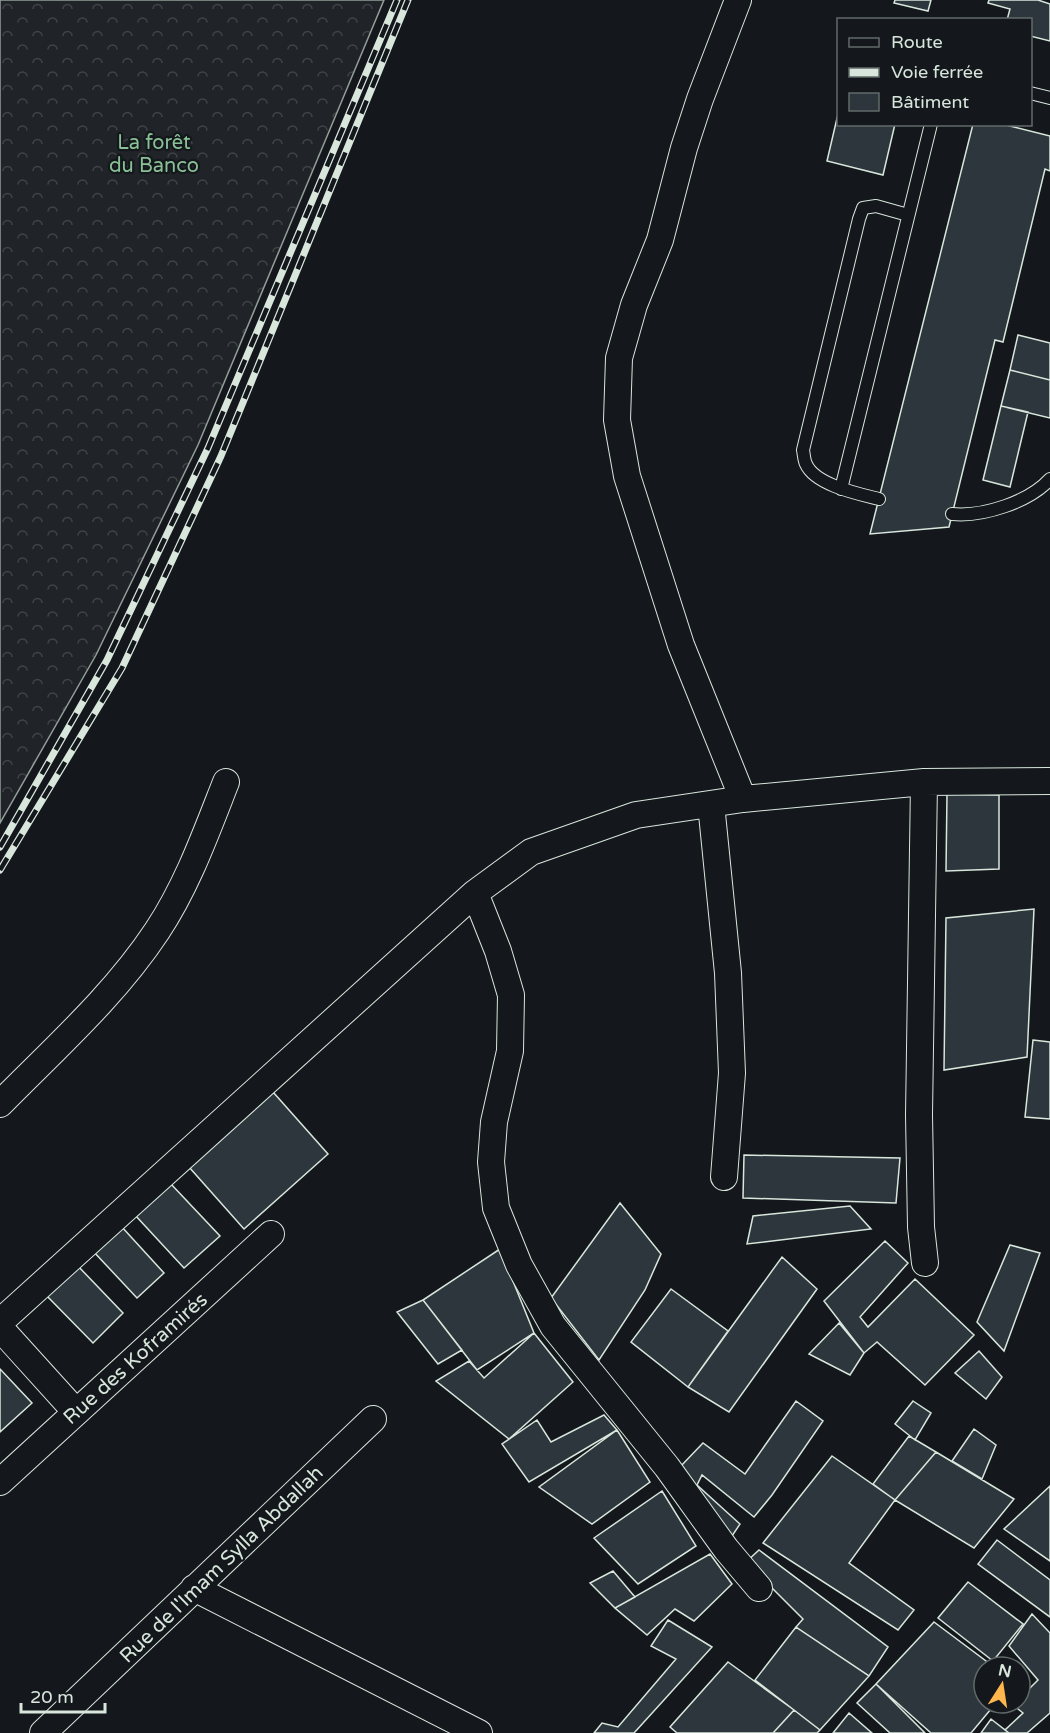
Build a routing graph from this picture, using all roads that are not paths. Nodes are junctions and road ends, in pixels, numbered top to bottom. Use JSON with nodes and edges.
{"nodes":[{"id":1,"x":738,"y":0,"type":"edge"},
{"id":2,"x":1032,"y":94,"type":"edge"},
{"id":3,"x":1050,"y":98,"type":"edge"},
{"id":4,"x":930,"y":126,"type":"edge"},
{"id":5,"x":908,"y":215,"type":"junction"},
{"id":6,"x":1050,"y":479,"type":"edge"},
{"id":7,"x":842,"y":489,"type":"junction"},
{"id":8,"x":879,"y":499,"type":"dead end"},
{"id":9,"x":952,"y":514,"type":"dead end"},
{"id":10,"x":1050,"y":781,"type":"edge"},
{"id":11,"x":226,"y":782,"type":"dead end"},
{"id":12,"x":924,"y":782,"type":"junction"},
{"id":13,"x":743,"y":799,"type":"junction"},
{"id":14,"x":711,"y":804,"type":"junction"},
{"id":15,"x":475,"y":892,"type":"junction"},
{"id":16,"x":0,"y":1104,"type":"edge"},
{"id":17,"x":724,"y":1177,"type":"dead end"},
{"id":18,"x":271,"y":1234,"type":"dead end"},
{"id":19,"x":925,"y":1263,"type":"dead end"},
{"id":20,"x":0,"y":1322,"type":"edge"},
{"id":21,"x":0,"y":1328,"type":"edge"},
{"id":22,"x":76,"y":1412,"type":"junction"},
{"id":23,"x":372,"y":1419,"type":"dead end"},
{"id":24,"x":0,"y":1482,"type":"edge"},
{"id":25,"x":194,"y":1588,"type":"junction"},
{"id":26,"x":759,"y":1588,"type":"dead end"},
{"id":27,"x":43,"y":1733,"type":"edge"},
{"id":28,"x":479,"y":1733,"type":"edge"}],
"edges":[{"from":1,"to":13,"type":"street"},
{"from":2,"to":3,"type":"lane"},
{"from":4,"to":5,"type":"lane"},
{"from":5,"to":7,"type":"lane"},
{"from":5,"to":7,"type":"lane"},
{"from":6,"to":9,"type":"lane"},
{"from":7,"to":8,"type":"lane"},
{"from":10,"to":12,"type":"street"},
{"from":11,"to":16,"type":"street"},
{"from":12,"to":13,"type":"street"},
{"from":12,"to":19,"type":"street"},
{"from":13,"to":14,"type":"street"},
{"from":14,"to":15,"type":"street"},
{"from":14,"to":17,"type":"street"},
{"from":15,"to":20,"type":"street"},
{"from":15,"to":26,"type":"street"},
{"from":18,"to":22,"type":"street","name":"Rue des Koframirés"},
{"from":21,"to":22,"type":"street"},
{"from":22,"to":24,"type":"street","name":"Rue des Koframirés"},
{"from":23,"to":25,"type":"street","name":"Rue de l'Imam Sylla Abdallah"},
{"from":25,"to":27,"type":"street","name":"Rue de l'Imam Sylla Abdallah"},
{"from":25,"to":28,"type":"street"}]}
